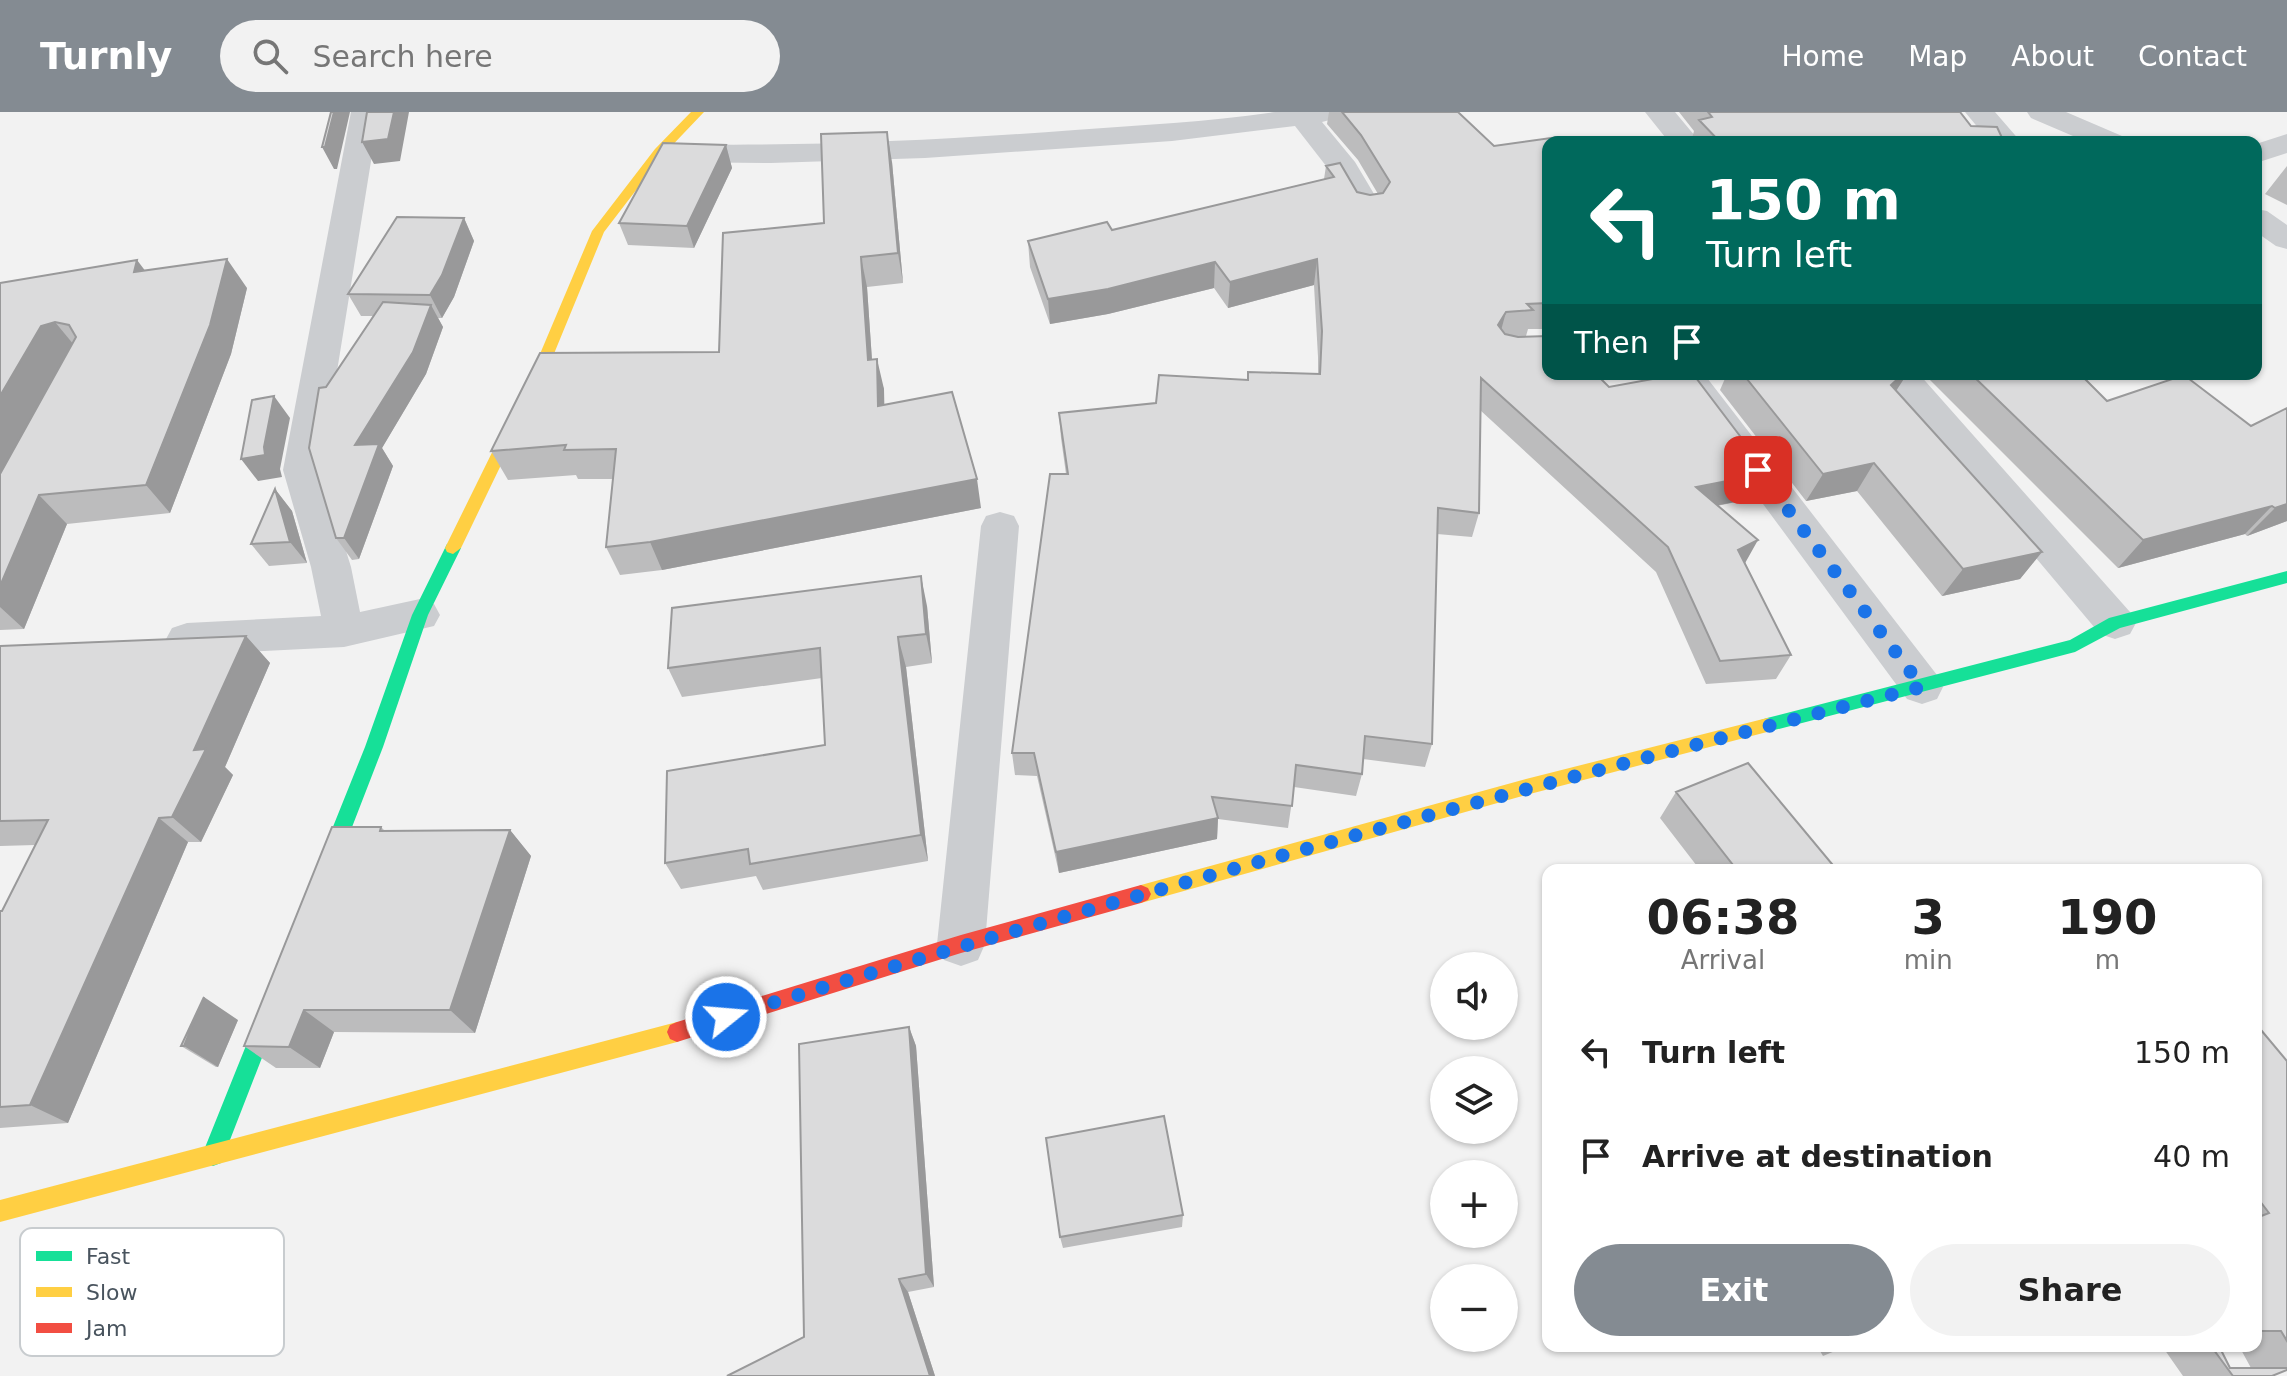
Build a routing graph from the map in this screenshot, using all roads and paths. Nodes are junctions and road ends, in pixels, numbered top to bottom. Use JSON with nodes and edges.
{"nodes":[{"id":1,"x":365,"y":112,"type":"edge"},
{"id":2,"x":698,"y":112,"type":"edge"},
{"id":3,"x":1659,"y":112,"type":"edge"},
{"id":4,"x":1979,"y":112,"type":"edge"},
{"id":5,"x":2041,"y":112,"type":"edge"},
{"id":6,"x":1315,"y":114,"type":"edge"},
{"id":7,"x":1680,"y":136,"type":"edge"},
{"id":8,"x":2001,"y":136,"type":"edge"},
{"id":9,"x":2098,"y":136,"type":"edge"},
{"id":10,"x":2287,"y":143,"type":"edge"},
{"id":11,"x":659,"y":152,"type":"junction"},
{"id":12,"x":2262,"y":152,"type":"edge"},
{"id":13,"x":1367,"y":209,"type":"edge"},
{"id":14,"x":2262,"y":222,"type":"edge"},
{"id":15,"x":2262,"y":237,"type":"edge"},
{"id":16,"x":2287,"y":239,"type":"edge"},
{"id":17,"x":1690,"y":380,"type":"edge"},
{"id":18,"x":1904,"y":380,"type":"edge"},
{"id":19,"x":1000,"y":526,"type":"dead end"},
{"id":20,"x":2287,"y":577,"type":"edge"},
{"id":21,"x":420,"y":615,"type":"junction"},
{"id":22,"x":2115,"y":623,"type":"junction"},
{"id":23,"x":344,"y":631,"type":"junction"},
{"id":24,"x":156,"y":641,"type":"edge"},
{"id":25,"x":1922,"y":687,"type":"junction"},
{"id":26,"x":311,"y":907,"type":"edge"},
{"id":27,"x":961,"y":944,"type":"junction"},
{"id":28,"x":282,"y":980,"type":"edge"},
{"id":29,"x":213,"y":1155,"type":"junction"},
{"id":30,"x":0,"y":1211,"type":"edge"}],
"edges":[{"from":1,"to":23,"type":"street"},
{"from":2,"to":11,"type":"street"},
{"from":3,"to":7,"type":"street"},
{"from":4,"to":8,"type":"street"},
{"from":5,"to":9,"type":"street"},
{"from":6,"to":11,"type":"street"},
{"from":6,"to":13,"type":"street"},
{"from":10,"to":12,"type":"street"},
{"from":11,"to":21,"type":"street"},
{"from":14,"to":16,"type":"street"},
{"from":15,"to":16,"type":"street"},
{"from":17,"to":25,"type":"street"},
{"from":18,"to":22,"type":"street"},
{"from":19,"to":27,"type":"street"},
{"from":20,"to":22,"type":"street"},
{"from":21,"to":23,"type":"street"},
{"from":21,"to":26,"type":"street"},
{"from":22,"to":25,"type":"street"},
{"from":23,"to":24,"type":"street"},
{"from":25,"to":27,"type":"street"},
{"from":27,"to":29,"type":"street"},
{"from":28,"to":29,"type":"street"},
{"from":29,"to":30,"type":"street"}]}
